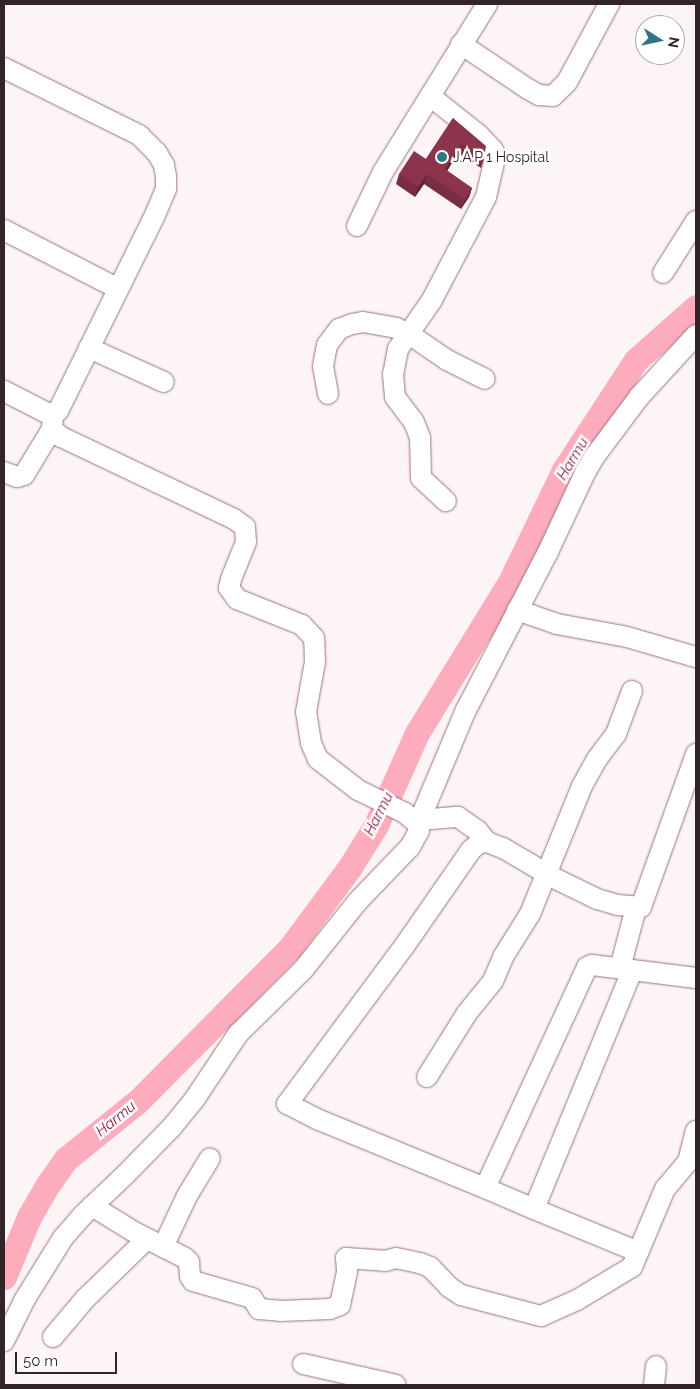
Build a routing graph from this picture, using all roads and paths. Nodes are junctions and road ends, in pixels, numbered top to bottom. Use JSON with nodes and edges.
{"nodes":[{"id":1,"x":487,"y":4,"type":"edge"},
{"id":2,"x":609,"y":4,"type":"edge"},
{"id":3,"x":461,"y":44,"type":"junction"},
{"id":4,"x":4,"y":68,"type":"edge"},
{"id":5,"x":430,"y":96,"type":"junction"},
{"id":6,"x":696,"y":221,"type":"edge"},
{"id":7,"x":357,"y":226,"type":"dead end"},
{"id":8,"x":4,"y":230,"type":"edge"},
{"id":9,"x":663,"y":273,"type":"dead end"},
{"id":10,"x":117,"y":288,"type":"junction"},
{"id":11,"x":409,"y":334,"type":"junction"},
{"id":12,"x":696,"y":335,"type":"edge"},
{"id":13,"x":89,"y":348,"type":"junction"},
{"id":14,"x":485,"y":379,"type":"dead end"},
{"id":15,"x":164,"y":382,"type":"dead end"},
{"id":16,"x":4,"y":391,"type":"edge"},
{"id":17,"x":328,"y":394,"type":"dead end"},
{"id":18,"x":52,"y":421,"type":"junction"},
{"id":19,"x":4,"y":472,"type":"edge"},
{"id":20,"x":446,"y":501,"type":"dead end"},
{"id":21,"x":516,"y":610,"type":"junction"},
{"id":22,"x":696,"y":657,"type":"edge"},
{"id":23,"x":632,"y":691,"type":"dead end"},
{"id":24,"x":696,"y":754,"type":"edge"},
{"id":25,"x":414,"y":819,"type":"junction"},
{"id":26,"x":487,"y":842,"type":"junction"},
{"id":27,"x":548,"y":874,"type":"junction"},
{"id":28,"x":636,"y":908,"type":"junction"},
{"id":29,"x":626,"y":970,"type":"junction"},
{"id":30,"x":696,"y":978,"type":"edge"},
{"id":31,"x":427,"y":1077,"type":"dead end"},
{"id":32,"x":696,"y":1130,"type":"edge"},
{"id":33,"x":210,"y":1158,"type":"dead end"},
{"id":34,"x":485,"y":1188,"type":"junction"},
{"id":35,"x":92,"y":1206,"type":"junction"},
{"id":36,"x":534,"y":1209,"type":"junction"},
{"id":37,"x":155,"y":1243,"type":"junction"},
{"id":38,"x":639,"y":1252,"type":"junction"},
{"id":39,"x":53,"y":1337,"type":"dead end"},
{"id":40,"x":4,"y":1341,"type":"edge"},
{"id":41,"x":303,"y":1364,"type":"dead end"},
{"id":42,"x":396,"y":1385,"type":"edge"}],
"edges":[{"from":1,"to":3,"type":"street"},
{"from":2,"to":3,"type":"street"},
{"from":3,"to":5,"type":"street"},
{"from":4,"to":10,"type":"street"},
{"from":5,"to":7,"type":"street"},
{"from":5,"to":11,"type":"street"},
{"from":6,"to":9,"type":"street"},
{"from":8,"to":10,"type":"street"},
{"from":10,"to":13,"type":"street"},
{"from":11,"to":14,"type":"street"},
{"from":11,"to":17,"type":"street"},
{"from":11,"to":20,"type":"street"},
{"from":12,"to":21,"type":"street"},
{"from":13,"to":15,"type":"street"},
{"from":13,"to":18,"type":"street"},
{"from":16,"to":18,"type":"street"},
{"from":18,"to":19,"type":"street"},
{"from":18,"to":25,"type":"street"},
{"from":21,"to":22,"type":"street"},
{"from":21,"to":25,"type":"street"},
{"from":23,"to":27,"type":"street"},
{"from":24,"to":28,"type":"street"},
{"from":25,"to":26,"type":"street"},
{"from":25,"to":35,"type":"street"},
{"from":26,"to":27,"type":"street"},
{"from":26,"to":34,"type":"street"},
{"from":27,"to":28,"type":"street"},
{"from":27,"to":31,"type":"street"},
{"from":28,"to":29,"type":"street"},
{"from":29,"to":30,"type":"street"},
{"from":29,"to":34,"type":"street"},
{"from":29,"to":36,"type":"street"},
{"from":32,"to":38,"type":"street"},
{"from":33,"to":37,"type":"street"},
{"from":34,"to":36,"type":"street"},
{"from":35,"to":37,"type":"street"},
{"from":35,"to":40,"type":"street"},
{"from":36,"to":38,"type":"street"},
{"from":37,"to":38,"type":"street"},
{"from":37,"to":39,"type":"street"},
{"from":41,"to":42,"type":"street"}]}
